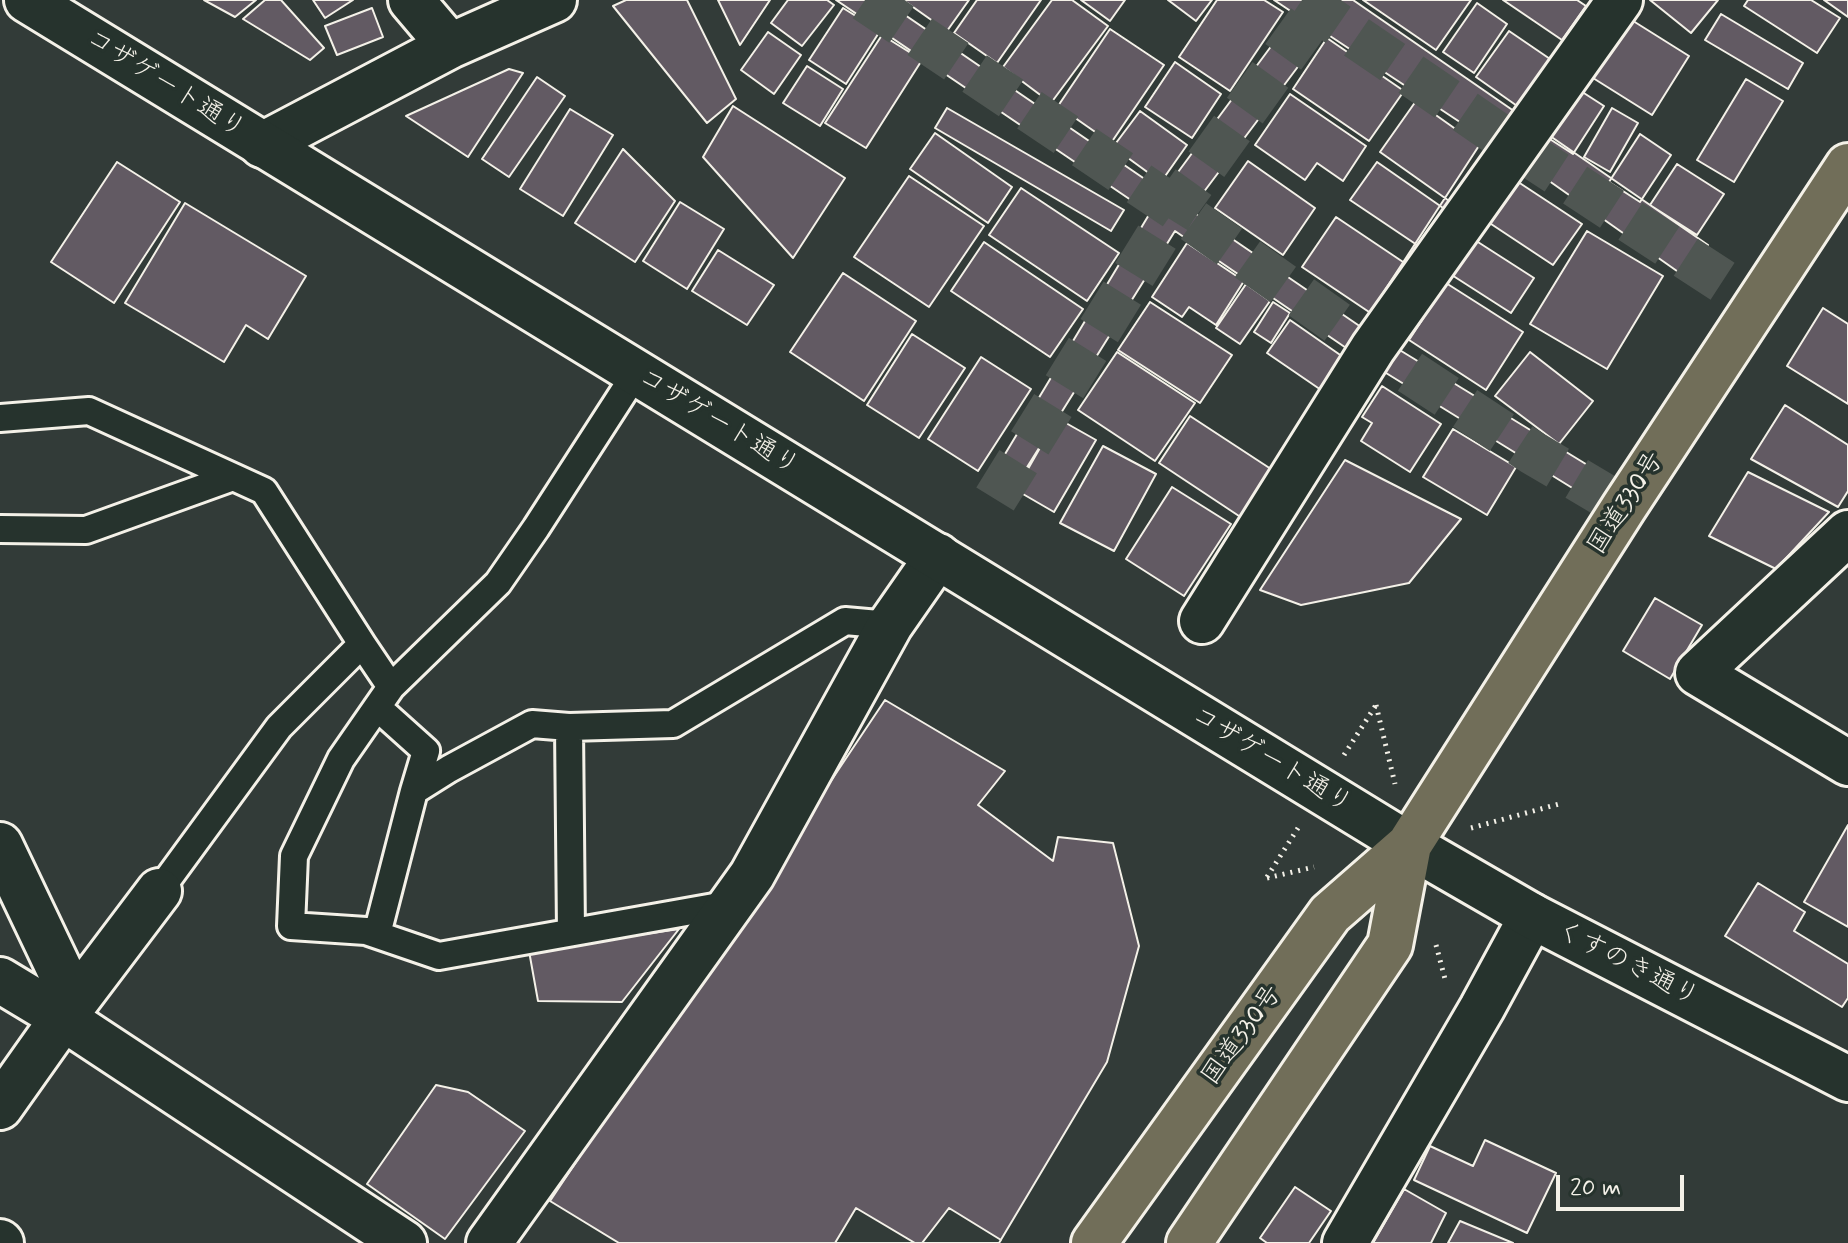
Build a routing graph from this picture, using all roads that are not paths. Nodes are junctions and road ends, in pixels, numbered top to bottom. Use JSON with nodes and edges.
{"nodes":[{"id":1,"x":27,"y":0,"type":"edge"},
{"id":2,"x":411,"y":0,"type":"edge"},
{"id":3,"x":554,"y":0,"type":"edge"},
{"id":4,"x":1620,"y":0,"type":"edge"},
{"id":5,"x":450,"y":46,"type":"junction"},
{"id":6,"x":262,"y":145,"type":"junction"},
{"id":7,"x":1848,"y":166,"type":"edge"},
{"id":8,"x":636,"y":373,"type":"junction"},
{"id":9,"x":0,"y":418,"type":"edge"},
{"id":10,"x":233,"y":477,"type":"junction"},
{"id":11,"x":0,"y":529,"type":"edge"},
{"id":12,"x":1848,"y":533,"type":"edge"},
{"id":13,"x":938,"y":556,"type":"junction"},
{"id":14,"x":1202,"y":621,"type":"dead end"},
{"id":15,"x":890,"y":625,"type":"junction"},
{"id":16,"x":362,"y":644,"type":"junction"},
{"id":17,"x":384,"y":697,"type":"junction"},
{"id":18,"x":569,"y":727,"type":"junction"},
{"id":19,"x":1848,"y":763,"type":"edge"},
{"id":20,"x":414,"y":791,"type":"junction"},
{"id":21,"x":0,"y":845,"type":"edge"},
{"id":22,"x":1409,"y":845,"type":"junction"},
{"id":23,"x":159,"y":891,"type":"joint"},
{"id":24,"x":731,"y":904,"type":"junction"},
{"id":25,"x":1532,"y":916,"type":"junction"},
{"id":26,"x":571,"y":932,"type":"junction"},
{"id":27,"x":377,"y":934,"type":"junction"},
{"id":28,"x":0,"y":980,"type":"edge"},
{"id":29,"x":63,"y":1018,"type":"junction"},
{"id":30,"x":1848,"y":1079,"type":"edge"},
{"id":31,"x":0,"y":1107,"type":"edge"},
{"id":32,"x":404,"y":1243,"type":"edge"},
{"id":33,"x":489,"y":1243,"type":"edge"},
{"id":34,"x":1094,"y":1243,"type":"edge"},
{"id":35,"x":1189,"y":1243,"type":"edge"},
{"id":36,"x":1345,"y":1243,"type":"edge"}],
"edges":[{"from":1,"to":6,"type":"street","name":"コザゲート通り"},
{"from":2,"to":5,"type":"street"},
{"from":3,"to":5,"type":"street"},
{"from":4,"to":14,"type":"street"},
{"from":5,"to":6,"type":"street"},
{"from":6,"to":8,"type":"street","name":"コザゲート通り"},
{"from":7,"to":22,"type":"highway","name":"国道330号"},
{"from":8,"to":13,"type":"street","name":"コザゲート通り"},
{"from":8,"to":17,"type":"lane"},
{"from":9,"to":10,"type":"lane"},
{"from":10,"to":11,"type":"lane"},
{"from":10,"to":16,"type":"lane"},
{"from":12,"to":19,"type":"street"},
{"from":13,"to":15,"type":"street"},
{"from":13,"to":22,"type":"street","name":"コザゲート通り"},
{"from":15,"to":18,"type":"lane"},
{"from":15,"to":24,"type":"street"},
{"from":16,"to":17,"type":"lane"},
{"from":16,"to":23,"type":"lane"},
{"from":17,"to":20,"type":"lane"},
{"from":17,"to":27,"type":"lane"},
{"from":18,"to":20,"type":"lane"},
{"from":18,"to":26,"type":"lane"},
{"from":20,"to":27,"type":"lane"},
{"from":21,"to":29,"type":"street"},
{"from":22,"to":25,"type":"street","name":"くすのき通り"},
{"from":22,"to":34,"type":"highway","name":"国道330号"},
{"from":22,"to":35,"type":"highway","name":"国道330号"},
{"from":23,"to":29,"type":"street"},
{"from":24,"to":26,"type":"lane"},
{"from":24,"to":33,"type":"street"},
{"from":25,"to":30,"type":"street","name":"くすのき通り"},
{"from":25,"to":36,"type":"street"},
{"from":26,"to":27,"type":"lane"},
{"from":28,"to":29,"type":"street"},
{"from":29,"to":31,"type":"street"},
{"from":29,"to":32,"type":"street"}]}
